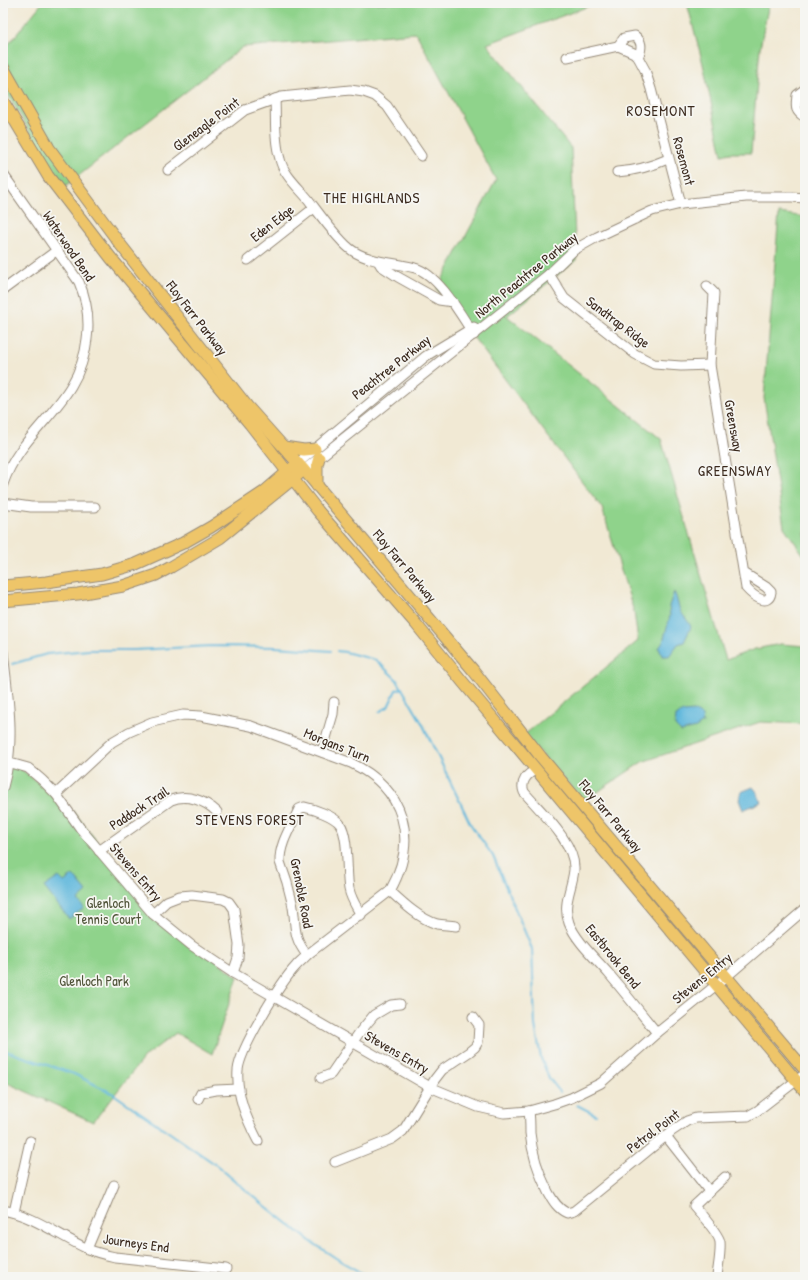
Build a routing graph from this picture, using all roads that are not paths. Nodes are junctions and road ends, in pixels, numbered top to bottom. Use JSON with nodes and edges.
{"nodes":[{"id":1,"x":618,"y":46,"type":"junction"},
{"id":2,"x":567,"y":57,"type":"dead end"},
{"id":3,"x":638,"y":57,"type":"junction"},
{"id":4,"x":3,"y":67,"type":"edge"},
{"id":5,"x":805,"y":89,"type":"edge"},
{"id":6,"x":274,"y":99,"type":"junction"},
{"id":7,"x":3,"y":101,"type":"edge"},
{"id":8,"x":805,"y":117,"type":"edge"},
{"id":9,"x":421,"y":156,"type":"dead end"},
{"id":10,"x":668,"y":159,"type":"junction"},
{"id":11,"x":168,"y":170,"type":"dead end"},
{"id":12,"x":617,"y":172,"type":"dead end"},
{"id":13,"x":3,"y":174,"type":"edge"},
{"id":14,"x":6,"y":185,"type":"edge"},
{"id":15,"x":805,"y":198,"type":"edge"},
{"id":16,"x":681,"y":204,"type":"junction"},
{"id":17,"x":314,"y":208,"type":"junction"},
{"id":18,"x":56,"y":251,"type":"junction"},
{"id":19,"x":248,"y":260,"type":"dead end"},
{"id":20,"x":378,"y":261,"type":"junction"},
{"id":21,"x":549,"y":274,"type":"junction"},
{"id":22,"x":707,"y":286,"type":"dead end"},
{"id":23,"x":3,"y":290,"type":"edge"},
{"id":24,"x":453,"y":302,"type":"junction"},
{"id":25,"x":472,"y":332,"type":"junction"},
{"id":26,"x":710,"y":365,"type":"junction"},
{"id":27,"x":354,"y":416,"type":"junction"},
{"id":28,"x":362,"y":424,"type":"junction"},
{"id":29,"x":284,"y":447,"type":"junction"},
{"id":30,"x":317,"y":453,"type":"junction"},
{"id":31,"x":274,"y":454,"type":"junction"},
{"id":32,"x":301,"y":466,"type":"junction"},
{"id":33,"x":290,"y":475,"type":"junction"},
{"id":34,"x":3,"y":484,"type":"edge"},
{"id":35,"x":318,"y":486,"type":"junction"},
{"id":36,"x":273,"y":490,"type":"junction"},
{"id":37,"x":306,"y":496,"type":"junction"},
{"id":38,"x":3,"y":503,"type":"edge"},
{"id":39,"x":95,"y":507,"type":"dead end"},
{"id":40,"x":744,"y":573,"type":"dead end"},
{"id":41,"x":3,"y":586,"type":"edge"},
{"id":42,"x":3,"y":601,"type":"edge"},
{"id":43,"x":416,"y":624,"type":"junction"},
{"id":44,"x":3,"y":652,"type":"edge"},
{"id":45,"x":473,"y":670,"type":"junction"},
{"id":46,"x":462,"y":681,"type":"junction"},
{"id":47,"x":334,"y":702,"type":"dead end"},
{"id":48,"x":503,"y":708,"type":"junction"},
{"id":49,"x":322,"y":752,"type":"junction"},
{"id":50,"x":5,"y":761,"type":"edge"},
{"id":51,"x":537,"y":770,"type":"junction"},
{"id":52,"x":3,"y":787,"type":"edge"},
{"id":53,"x":56,"y":794,"type":"junction"},
{"id":54,"x":217,"y":812,"type":"dead end"},
{"id":55,"x":100,"y":851,"type":"junction"},
{"id":56,"x":390,"y":891,"type":"junction"},
{"id":57,"x":805,"y":909,"type":"edge"},
{"id":58,"x":153,"y":914,"type":"junction"},
{"id":59,"x":361,"y":915,"type":"junction"},
{"id":60,"x":456,"y":926,"type":"dead end"},
{"id":61,"x":307,"y":955,"type":"junction"},
{"id":62,"x":233,"y":973,"type":"junction"},
{"id":63,"x":726,"y":977,"type":"junction"},
{"id":64,"x":716,"y":985,"type":"junction"},
{"id":65,"x":275,"y":997,"type":"junction"},
{"id":66,"x":400,"y":1004,"type":"dead end"},
{"id":67,"x":473,"y":1017,"type":"dead end"},
{"id":68,"x":657,"y":1032,"type":"junction"},
{"id":69,"x":353,"y":1043,"type":"junction"},
{"id":70,"x":805,"y":1070,"type":"edge"},
{"id":71,"x":321,"y":1078,"type":"dead end"},
{"id":72,"x":801,"y":1078,"type":"edge"},
{"id":73,"x":430,"y":1088,"type":"junction"},
{"id":74,"x":239,"y":1089,"type":"junction"},
{"id":75,"x":805,"y":1091,"type":"edge"},
{"id":76,"x":198,"y":1099,"type":"dead end"},
{"id":77,"x":529,"y":1110,"type":"junction"},
{"id":78,"x":666,"y":1136,"type":"junction"},
{"id":79,"x":258,"y":1141,"type":"dead end"},
{"id":80,"x":30,"y":1142,"type":"dead end"},
{"id":81,"x":335,"y":1162,"type":"dead end"},
{"id":82,"x":725,"y":1177,"type":"dead end"},
{"id":83,"x":114,"y":1185,"type":"dead end"},
{"id":84,"x":709,"y":1191,"type":"junction"},
{"id":85,"x":3,"y":1210,"type":"edge"},
{"id":86,"x":14,"y":1212,"type":"junction"},
{"id":87,"x":88,"y":1249,"type":"junction"},
{"id":88,"x":226,"y":1269,"type":"dead end"},
{"id":89,"x":717,"y":1277,"type":"edge"}],
"edges":[{"from":1,"to":2,"type":"street","name":"Rosemont"},
{"from":1,"to":3,"type":"street"},
{"from":1,"to":3,"type":"street","name":"Rosemont"},
{"from":3,"to":10,"type":"street","name":"Rosemont"},
{"from":4,"to":29,"type":"main road","name":"Floy Farr Parkway"},
{"from":5,"to":8,"type":"street"},
{"from":6,"to":9,"type":"street","name":"Gleneagle Point"},
{"from":6,"to":11,"type":"street","name":"Gleneagle Point"},
{"from":6,"to":17,"type":"street"},
{"from":7,"to":31,"type":"main road","name":"Floy Farr Parkway"},
{"from":10,"to":12,"type":"street"},
{"from":10,"to":16,"type":"street","name":"Rosemont"},
{"from":13,"to":14,"type":"street","name":"Waterwood Bend"},
{"from":14,"to":18,"type":"street","name":"Waterwood Bend"},
{"from":15,"to":16,"type":"street","name":"North Peachtree Parkway"},
{"from":16,"to":21,"type":"street","name":"North Peachtree Parkway"},
{"from":17,"to":19,"type":"street","name":"Eden Edge"},
{"from":17,"to":20,"type":"street"},
{"from":18,"to":23,"type":"street"},
{"from":18,"to":34,"type":"street","name":"Waterwood Bend"},
{"from":20,"to":24,"type":"street"},
{"from":20,"to":24,"type":"street"},
{"from":21,"to":25,"type":"street","name":"North Peachtree Parkway"},
{"from":21,"to":26,"type":"street","name":"Sandtrap Ridge"},
{"from":22,"to":26,"type":"street","name":"Greensway"},
{"from":24,"to":25,"type":"street"},
{"from":25,"to":27,"type":"street","name":"Peachtree Parkway"},
{"from":25,"to":28,"type":"street","name":"North Peachtree Parkway"},
{"from":26,"to":40,"type":"street","name":"Greensway"},
{"from":27,"to":28,"type":"street"},
{"from":27,"to":30,"type":"street","name":"North Peachtree Parkway"},
{"from":28,"to":30,"type":"street","name":"North Peachtree Parkway"},
{"from":29,"to":30,"type":"main road"},
{"from":29,"to":32,"type":"main road","name":"Floy Farr Parkway"},
{"from":30,"to":32,"type":"street","name":"North Peachtree Parkway"},
{"from":30,"to":35,"type":"main road"},
{"from":31,"to":33,"type":"main road","name":"Floy Farr Parkway"},
{"from":31,"to":36,"type":"main road"},
{"from":32,"to":33,"type":"main road"},
{"from":32,"to":35,"type":"main road","name":"Floy Farr Parkway"},
{"from":33,"to":36,"type":"main road"},
{"from":33,"to":37,"type":"main road","name":"Floy Farr Parkway"},
{"from":35,"to":45,"type":"main road","name":"Floy Farr Parkway"},
{"from":36,"to":37,"type":"main road"},
{"from":36,"to":41,"type":"main road"},
{"from":36,"to":42,"type":"main road"},
{"from":37,"to":43,"type":"main road","name":"Floy Farr Parkway"},
{"from":38,"to":39,"type":"street"},
{"from":43,"to":45,"type":"main road"},
{"from":43,"to":46,"type":"main road","name":"Floy Farr Parkway"},
{"from":44,"to":50,"type":"street"},
{"from":45,"to":48,"type":"main road","name":"Floy Farr Parkway"},
{"from":46,"to":48,"type":"main road"},
{"from":46,"to":51,"type":"main road","name":"Floy Farr Parkway"},
{"from":47,"to":49,"type":"street"},
{"from":48,"to":63,"type":"main road","name":"Floy Farr Parkway"},
{"from":49,"to":53,"type":"street","name":"Morgans Turn"},
{"from":49,"to":56,"type":"street","name":"Morgans Turn"},
{"from":50,"to":52,"type":"street"},
{"from":50,"to":53,"type":"street","name":"Stevens Entry"},
{"from":51,"to":64,"type":"main road","name":"Floy Farr Parkway"},
{"from":51,"to":68,"type":"street","name":"Eastbrook Bend"},
{"from":53,"to":55,"type":"street","name":"Stevens Entry"},
{"from":54,"to":55,"type":"street","name":"Paddock Trail"},
{"from":55,"to":58,"type":"street","name":"Stevens Entry"},
{"from":56,"to":59,"type":"street","name":"Morgans Turn"},
{"from":56,"to":60,"type":"street"},
{"from":57,"to":63,"type":"street","name":"Stevens Entry"},
{"from":58,"to":62,"type":"street","name":"Stevens Entry"},
{"from":58,"to":62,"type":"street"},
{"from":59,"to":61,"type":"street","name":"Morgans Turn"},
{"from":59,"to":61,"type":"street","name":"Grenoble Road"},
{"from":61,"to":65,"type":"street","name":"Morgans Turn"},
{"from":62,"to":65,"type":"street","name":"Stevens Entry"},
{"from":63,"to":64,"type":"street","name":"Stevens Entry"},
{"from":63,"to":70,"type":"main road","name":"Floy Farr Parkway"},
{"from":64,"to":68,"type":"street","name":"Stevens Entry"},
{"from":64,"to":72,"type":"main road","name":"Floy Farr Parkway"},
{"from":65,"to":69,"type":"street","name":"Stevens Entry"},
{"from":65,"to":74,"type":"street","name":"Morgans Turn"},
{"from":66,"to":69,"type":"street"},
{"from":67,"to":73,"type":"street"},
{"from":68,"to":77,"type":"street","name":"Stevens Entry"},
{"from":69,"to":71,"type":"street"},
{"from":69,"to":73,"type":"street","name":"Stevens Entry"},
{"from":72,"to":75,"type":"main road","name":"Floy Farr Parkway"},
{"from":72,"to":78,"type":"street","name":"Petrol Point"},
{"from":73,"to":77,"type":"street","name":"Stevens Entry"},
{"from":73,"to":81,"type":"street"},
{"from":74,"to":76,"type":"street"},
{"from":74,"to":79,"type":"street","name":"Morgans Turn"},
{"from":77,"to":78,"type":"street","name":"Petrol Point"},
{"from":78,"to":84,"type":"street"},
{"from":80,"to":86,"type":"street"},
{"from":82,"to":84,"type":"street"},
{"from":83,"to":87,"type":"street"},
{"from":84,"to":89,"type":"street"},
{"from":85,"to":86,"type":"street","name":"Journeys End"},
{"from":86,"to":87,"type":"street","name":"Journeys End"},
{"from":87,"to":88,"type":"street","name":"Journeys End"}]}
